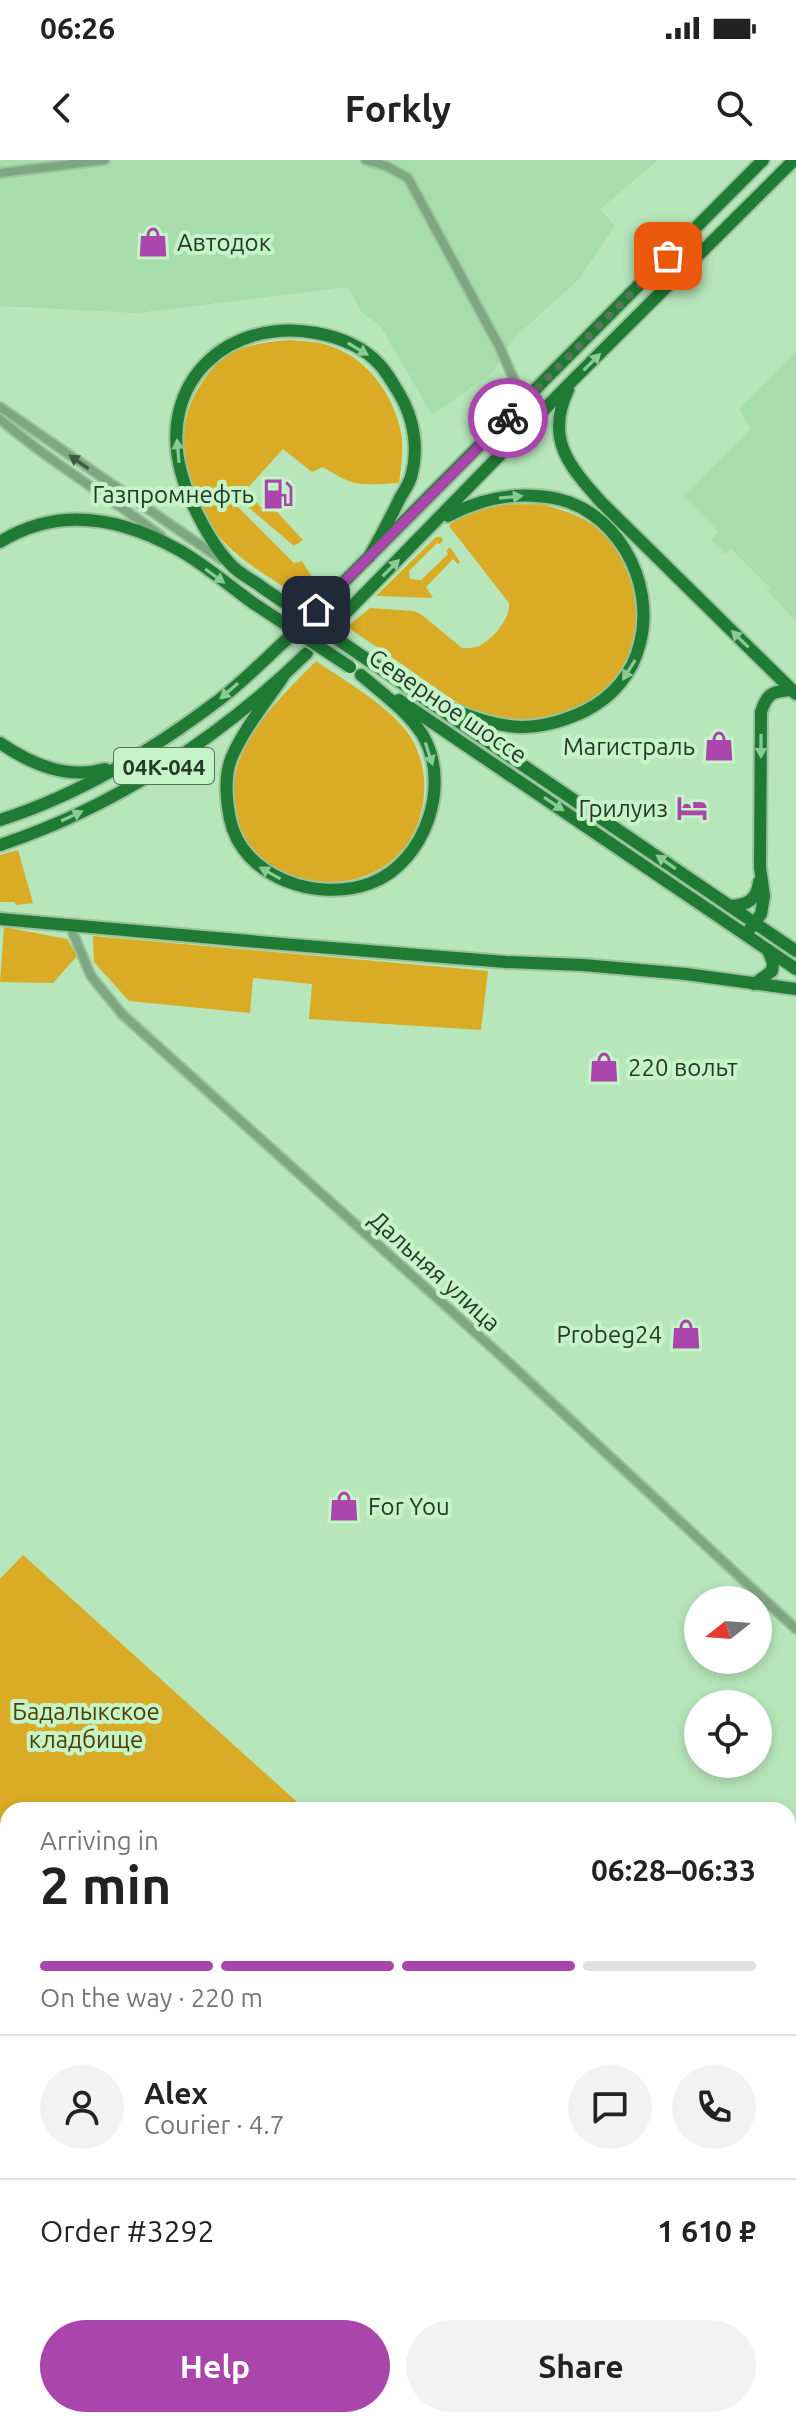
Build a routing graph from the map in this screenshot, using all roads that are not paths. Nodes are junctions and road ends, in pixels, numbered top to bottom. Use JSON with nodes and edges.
{"nodes":[{"id":1,"x":105,"y":160,"type":"edge"},
{"id":2,"x":366,"y":160,"type":"edge"},
{"id":3,"x":763,"y":160,"type":"edge"},
{"id":4,"x":794,"y":160,"type":"edge"},
{"id":5,"x":0,"y":173,"type":"edge"},
{"id":6,"x":572,"y":381,"type":"junction"},
{"id":7,"x":524,"y":402,"type":"junction"},
{"id":8,"x":0,"y":407,"type":"edge"},
{"id":9,"x":0,"y":419,"type":"edge"},
{"id":10,"x":438,"y":521,"type":"junction"},
{"id":11,"x":0,"y":542,"type":"edge"},
{"id":12,"x":177,"y":549,"type":"junction"},
{"id":13,"x":369,"y":557,"type":"junction"},
{"id":14,"x":236,"y":569,"type":"junction"},
{"id":15,"x":316,"y":610,"type":"dead end"},
{"id":16,"x":336,"y":623,"type":"dead end"},
{"id":17,"x":287,"y":639,"type":"dead end"},
{"id":18,"x":307,"y":653,"type":"dead end"},
{"id":19,"x":361,"y":675,"type":"junction"},
{"id":20,"x":283,"y":677,"type":"junction"},
{"id":21,"x":794,"y":692,"type":"edge"},
{"id":22,"x":428,"y":701,"type":"junction"},
{"id":23,"x":0,"y":743,"type":"edge"},
{"id":24,"x":127,"y":762,"type":"junction"},
{"id":25,"x":0,"y":820,"type":"edge"},
{"id":26,"x":0,"y":845,"type":"edge"},
{"id":27,"x":760,"y":867,"type":"junction"},
{"id":28,"x":730,"y":906,"type":"junction"},
{"id":29,"x":0,"y":919,"type":"edge"},
{"id":30,"x":755,"y":923,"type":"junction"},
{"id":31,"x":70,"y":926,"type":"junction"},
{"id":32,"x":746,"y":934,"type":"junction"},
{"id":33,"x":768,"y":950,"type":"junction"},
{"id":34,"x":796,"y":951,"type":"edge"},
{"id":35,"x":796,"y":969,"type":"edge"},
{"id":36,"x":754,"y":984,"type":"junction"},
{"id":37,"x":796,"y":989,"type":"edge"},
{"id":38,"x":796,"y":1629,"type":"edge"}],
"edges":[{"from":1,"to":5,"type":"street"},
{"from":2,"to":7,"type":"street"},
{"from":3,"to":7,"type":"main road"},
{"from":6,"to":4,"type":"main road","one_way":true},
{"from":6,"to":10,"type":"main road"},
{"from":21,"to":6,"type":"main road","one_way":true},
{"from":7,"to":13,"type":"main road"},
{"from":14,"to":8,"type":"street","name":"Северное шоссе","one_way":true},
{"from":9,"to":12,"type":"street","name":"Северное шоссе"},
{"from":16,"to":10,"type":"main road","one_way":true},
{"from":10,"to":22,"type":"main road","one_way":true},
{"from":11,"to":12,"type":"main road"},
{"from":12,"to":19,"type":"main road","name":"Северное шоссе","one_way":true,"bridge":true},
{"from":14,"to":13,"type":"main road","one_way":true},
{"from":13,"to":15,"type":"main road"},
{"from":14,"to":22,"type":"main road","name":"Северное шоссе","bridge":true},
{"from":17,"to":24,"type":"main road","number":"04К-044","one_way":true},
{"from":18,"to":20,"type":"main road","number":"04К-044"},
{"from":19,"to":20,"type":"main road","one_way":true},
{"from":19,"to":32,"type":"main road","name":"Северное шоссе","one_way":true},
{"from":26,"to":20,"type":"main road","number":"04К-044","one_way":true},
{"from":21,"to":27,"type":"main road","one_way":true},
{"from":28,"to":22,"type":"main road","name":"Северное шоссе","one_way":true},
{"from":23,"to":24,"type":"main road"},
{"from":24,"to":25,"type":"main road","number":"04К-044"},
{"from":27,"to":28,"type":"main road"},
{"from":27,"to":30,"type":"main road"},
{"from":28,"to":30,"type":"main road","name":"Северное шоссе"},
{"from":29,"to":31,"type":"main road"},
{"from":30,"to":32,"type":"main road"},
{"from":30,"to":34,"type":"main road","name":"Северное шоссе"},
{"from":31,"to":36,"type":"main road"},
{"from":31,"to":38,"type":"street","name":"Дальняя улица"},
{"from":32,"to":33,"type":"main road","name":"Северное шоссе"},
{"from":33,"to":35,"type":"main road","name":"Северное шоссе"},
{"from":33,"to":36,"type":"main road"},
{"from":36,"to":37,"type":"main road"}]}
